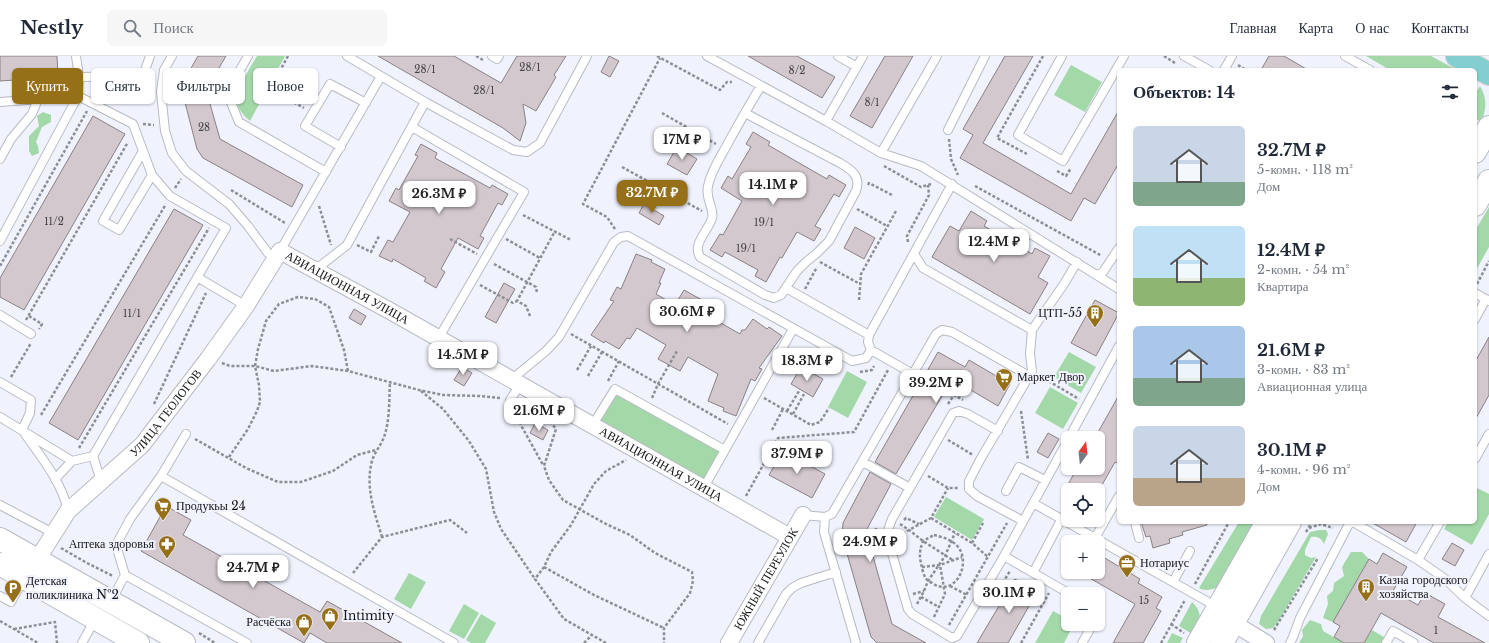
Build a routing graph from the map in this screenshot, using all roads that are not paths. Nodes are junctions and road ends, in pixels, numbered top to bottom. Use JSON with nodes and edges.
{"nodes":[{"id":1,"x":76,"y":56,"type":"edge"},
{"id":2,"x":150,"y":56,"type":"edge"},
{"id":3,"x":172,"y":56,"type":"edge"},
{"id":4,"x":248,"y":56,"type":"edge"},
{"id":5,"x":347,"y":56,"type":"edge"},
{"id":6,"x":492,"y":56,"type":"edge"},
{"id":7,"x":499,"y":56,"type":"edge"},
{"id":8,"x":587,"y":56,"type":"edge"},
{"id":9,"x":707,"y":56,"type":"edge"},
{"id":10,"x":838,"y":56,"type":"edge"},
{"id":11,"x":863,"y":56,"type":"edge"},
{"id":12,"x":937,"y":56,"type":"edge"},
{"id":13,"x":986,"y":56,"type":"edge"},
{"id":14,"x":1062,"y":56,"type":"edge"},
{"id":15,"x":1124,"y":56,"type":"edge"},
{"id":16,"x":1184,"y":56,"type":"edge"},
{"id":17,"x":1232,"y":56,"type":"edge"},
{"id":18,"x":1345,"y":56,"type":"edge"},
{"id":19,"x":1457,"y":56,"type":"edge"},
{"id":20,"x":857,"y":67,"type":"junction"},
{"id":21,"x":78,"y":68,"type":"edge"},
{"id":22,"x":1117,"y":68,"type":"edge"},
{"id":23,"x":1117,"y":68,"type":"edge"},
{"id":24,"x":1205,"y":68,"type":"edge"},
{"id":25,"x":1225,"y":68,"type":"edge"},
{"id":26,"x":1366,"y":68,"type":"edge"},
{"id":27,"x":1489,"y":74,"type":"edge"},
{"id":28,"x":381,"y":76,"type":"junction"},
{"id":29,"x":83,"y":77,"type":"edge"},
{"id":30,"x":761,"y":86,"type":"junction"},
{"id":31,"x":83,"y":98,"type":"edge"},
{"id":32,"x":12,"y":101,"type":"edge"},
{"id":33,"x":0,"y":102,"type":"edge"},
{"id":34,"x":425,"y":102,"type":"junction"},
{"id":35,"x":366,"y":103,"type":"junction"},
{"id":36,"x":36,"y":104,"type":"edge"},
{"id":37,"x":74,"y":104,"type":"edge"},
{"id":38,"x":745,"y":113,"type":"junction"},
{"id":39,"x":826,"y":121,"type":"junction"},
{"id":40,"x":1489,"y":126,"type":"edge"},
{"id":41,"x":412,"y":127,"type":"junction"},
{"id":42,"x":948,"y":130,"type":"road end"},
{"id":43,"x":341,"y":147,"type":"junction"},
{"id":44,"x":1477,"y":148,"type":"edge"},
{"id":45,"x":143,"y":151,"type":"junction"},
{"id":46,"x":881,"y":153,"type":"junction"},
{"id":47,"x":0,"y":160,"type":"edge"},
{"id":48,"x":326,"y":172,"type":"junction"},
{"id":49,"x":152,"y":175,"type":"junction"},
{"id":50,"x":1489,"y":182,"type":"edge"},
{"id":51,"x":952,"y":184,"type":"junction"},
{"id":52,"x":1477,"y":202,"type":"edge"},
{"id":53,"x":0,"y":241,"type":"edge"},
{"id":54,"x":1117,"y":251,"type":"edge"},
{"id":55,"x":914,"y":254,"type":"junction"},
{"id":56,"x":277,"y":255,"type":"junction"},
{"id":57,"x":1077,"y":262,"type":"junction"},
{"id":58,"x":314,"y":271,"type":"junction"},
{"id":59,"x":1097,"y":275,"type":"junction"},
{"id":60,"x":197,"y":277,"type":"junction"},
{"id":61,"x":786,"y":288,"type":"junction"},
{"id":62,"x":1117,"y":288,"type":"edge"},
{"id":63,"x":1477,"y":294,"type":"edge"},
{"id":64,"x":1488,"y":300,"type":"edge"},
{"id":65,"x":246,"y":306,"type":"junction"},
{"id":66,"x":0,"y":315,"type":"edge"},
{"id":67,"x":1477,"y":316,"type":"edge"},
{"id":68,"x":793,"y":329,"type":"junction"},
{"id":69,"x":1032,"y":330,"type":"junction"},
{"id":70,"x":869,"y":335,"type":"junction"},
{"id":71,"x":31,"y":338,"type":"road end"},
{"id":72,"x":438,"y":339,"type":"junction"},
{"id":73,"x":871,"y":350,"type":"junction"},
{"id":74,"x":1117,"y":350,"type":"edge"},
{"id":75,"x":913,"y":374,"type":"junction"},
{"id":76,"x":1031,"y":374,"type":"junction"},
{"id":77,"x":516,"y":383,"type":"junction"},
{"id":78,"x":3,"y":384,"type":"edge"},
{"id":79,"x":510,"y":400,"type":"road end"},
{"id":80,"x":0,"y":417,"type":"edge"},
{"id":81,"x":592,"y":426,"type":"junction"},
{"id":82,"x":22,"y":430,"type":"junction"},
{"id":83,"x":1073,"y":431,"type":"edge"},
{"id":84,"x":998,"y":432,"type":"junction"},
{"id":85,"x":186,"y":434,"type":"road end"},
{"id":86,"x":1489,"y":434,"type":"edge"},
{"id":87,"x":724,"y":450,"type":"junction"},
{"id":88,"x":1061,"y":451,"type":"edge"},
{"id":89,"x":1477,"y":455,"type":"edge"},
{"id":90,"x":93,"y":456,"type":"junction"},
{"id":91,"x":72,"y":461,"type":"junction"},
{"id":92,"x":863,"y":462,"type":"junction"},
{"id":93,"x":161,"y":476,"type":"junction"},
{"id":94,"x":55,"y":479,"type":"junction"},
{"id":95,"x":1045,"y":480,"type":"junction"},
{"id":96,"x":101,"y":481,"type":"junction"},
{"id":97,"x":910,"y":488,"type":"junction"},
{"id":98,"x":703,"y":489,"type":"junction"},
{"id":99,"x":1006,"y":491,"type":"dead end"},
{"id":100,"x":1117,"y":500,"type":"edge"},
{"id":101,"x":1033,"y":503,"type":"junction"},
{"id":102,"x":0,"y":505,"type":"edge"},
{"id":103,"x":68,"y":511,"type":"junction"},
{"id":104,"x":802,"y":515,"type":"joint"},
{"id":105,"x":825,"y":517,"type":"junction"},
{"id":106,"x":1061,"y":520,"type":"joint"},
{"id":107,"x":1023,"y":521,"type":"junction"},
{"id":108,"x":1136,"y":524,"type":"edge"},
{"id":109,"x":1266,"y":524,"type":"edge"},
{"id":110,"x":1355,"y":524,"type":"edge"},
{"id":111,"x":1358,"y":524,"type":"edge"},
{"id":112,"x":1439,"y":524,"type":"edge"},
{"id":113,"x":1299,"y":525,"type":"edge"},
{"id":114,"x":1074,"y":527,"type":"edge"},
{"id":115,"x":1089,"y":535,"type":"edge"},
{"id":116,"x":1097,"y":535,"type":"edge"},
{"id":117,"x":51,"y":537,"type":"junction"},
{"id":118,"x":790,"y":537,"type":"junction"},
{"id":119,"x":1139,"y":538,"type":"dead end"},
{"id":120,"x":0,"y":539,"type":"edge"},
{"id":121,"x":1105,"y":544,"type":"edge"},
{"id":122,"x":1190,"y":551,"type":"dead end"},
{"id":123,"x":1489,"y":554,"type":"edge"},
{"id":124,"x":1004,"y":556,"type":"junction"},
{"id":125,"x":37,"y":560,"type":"junction"},
{"id":126,"x":1418,"y":560,"type":"junction"},
{"id":127,"x":0,"y":564,"type":"edge"},
{"id":128,"x":836,"y":572,"type":"junction"},
{"id":129,"x":1033,"y":573,"type":"junction"},
{"id":130,"x":126,"y":575,"type":"junction"},
{"id":131,"x":24,"y":578,"type":"junction"},
{"id":132,"x":1173,"y":582,"type":"junction"},
{"id":133,"x":1061,"y":588,"type":"edge"},
{"id":134,"x":115,"y":594,"type":"junction"},
{"id":135,"x":0,"y":596,"type":"edge"},
{"id":136,"x":1465,"y":598,"type":"junction"},
{"id":137,"x":1218,"y":608,"type":"junction"},
{"id":138,"x":1489,"y":616,"type":"edge"},
{"id":139,"x":95,"y":619,"type":"junction"},
{"id":140,"x":1233,"y":623,"type":"junction"},
{"id":141,"x":1089,"y":631,"type":"edge"},
{"id":142,"x":189,"y":637,"type":"edge"},
{"id":143,"x":1269,"y":637,"type":"edge"},
{"id":144,"x":82,"y":643,"type":"edge"},
{"id":145,"x":138,"y":643,"type":"edge"},
{"id":146,"x":247,"y":643,"type":"edge"},
{"id":147,"x":454,"y":643,"type":"edge"},
{"id":148,"x":729,"y":643,"type":"edge"},
{"id":149,"x":758,"y":643,"type":"edge"},
{"id":150,"x":856,"y":643,"type":"edge"},
{"id":151,"x":1082,"y":643,"type":"edge"},
{"id":152,"x":1198,"y":643,"type":"edge"},
{"id":153,"x":1222,"y":643,"type":"edge"},
{"id":154,"x":1290,"y":643,"type":"edge"},
{"id":155,"x":1386,"y":643,"type":"edge"},
{"id":156,"x":1414,"y":643,"type":"edge"}],
"edges":[{"from":1,"to":21,"type":"lane"},
{"from":2,"to":29,"type":"lane"},
{"from":3,"to":56,"type":"lane"},
{"from":4,"to":48,"type":"lane"},
{"from":5,"to":28,"type":"lane"},
{"from":6,"to":7,"type":"lane"},
{"from":8,"to":34,"type":"lane"},
{"from":9,"to":30,"type":"lane"},
{"from":10,"to":20,"type":"lane"},
{"from":11,"to":20,"type":"lane"},
{"from":12,"to":46,"type":"lane"},
{"from":13,"to":42,"type":"lane"},
{"from":14,"to":22,"type":"lane"},
{"from":15,"to":23,"type":"lane"},
{"from":16,"to":24,"type":"lane"},
{"from":17,"to":25,"type":"lane"},
{"from":18,"to":26,"type":"lane"},
{"from":19,"to":27,"type":"main road"},
{"from":20,"to":39,"type":"lane"},
{"from":28,"to":34,"type":"lane"},
{"from":28,"to":35,"type":"lane"},
{"from":30,"to":38,"type":"lane"},
{"from":30,"to":39,"type":"lane"},
{"from":31,"to":45,"type":"lane"},
{"from":32,"to":33,"type":"lane"},
{"from":34,"to":41,"type":"lane"},
{"from":35,"to":43,"type":"lane"},
{"from":35,"to":43,"type":"lane"},
{"from":36,"to":47,"type":"lane"},
{"from":37,"to":53,"type":"lane"},
{"from":38,"to":61,"type":"lane"},
{"from":38,"to":61,"type":"lane"},
{"from":39,"to":46,"type":"lane"},
{"from":40,"to":44,"type":"main road"},
{"from":41,"to":58,"type":"lane"},
{"from":41,"to":72,"type":"lane"},
{"from":43,"to":48,"type":"lane"},
{"from":45,"to":49,"type":"lane"},
{"from":45,"to":49,"type":"lane"},
{"from":46,"to":51,"type":"lane"},
{"from":48,"to":56,"type":"lane"},
{"from":49,"to":60,"type":"lane"},
{"from":50,"to":52,"type":"main road"},
{"from":51,"to":55,"type":"lane"},
{"from":51,"to":57,"type":"lane"},
{"from":54,"to":59,"type":"lane"},
{"from":55,"to":69,"type":"lane"},
{"from":55,"to":70,"type":"lane"},
{"from":56,"to":58,"type":"street","name":"АВИАЦИОННАЯ УЛИЦА"},
{"from":56,"to":65,"type":"street","name":"УЛИЦА ГЕОЛОГОВ"},
{"from":57,"to":59,"type":"lane"},
{"from":57,"to":69,"type":"lane"},
{"from":58,"to":72,"type":"street","name":"АВИАЦИОННАЯ УЛИЦА"},
{"from":59,"to":62,"type":"lane"},
{"from":60,"to":65,"type":"lane"},
{"from":60,"to":90,"type":"lane"},
{"from":61,"to":70,"type":"lane"},
{"from":63,"to":64,"type":"lane"},
{"from":64,"to":67,"type":"lane"},
{"from":65,"to":96,"type":"street","name":"УЛИЦА ГЕОЛОГОВ"},
{"from":66,"to":71,"type":"lane"},
{"from":68,"to":73,"type":"lane"},
{"from":68,"to":77,"type":"lane"},
{"from":68,"to":87,"type":"lane"},
{"from":69,"to":76,"type":"lane"},
{"from":70,"to":73,"type":"lane"},
{"from":72,"to":77,"type":"street","name":"АВИАЦИОННАЯ УЛИЦА"},
{"from":73,"to":75,"type":"lane"},
{"from":74,"to":83,"type":"lane"},
{"from":75,"to":76,"type":"lane"},
{"from":75,"to":92,"type":"lane"},
{"from":76,"to":84,"type":"lane"},
{"from":77,"to":79,"type":"lane"},
{"from":77,"to":81,"type":"street","name":"АВИАЦИОННАЯ УЛИЦА"},
{"from":78,"to":82,"type":"lane"},
{"from":80,"to":82,"type":"lane"},
{"from":81,"to":87,"type":"lane"},
{"from":81,"to":98,"type":"street","name":"АВИАЦИОННАЯ УЛИЦА"},
{"from":82,"to":91,"type":"lane"},
{"from":82,"to":94,"type":"lane"},
{"from":84,"to":97,"type":"lane"},
{"from":84,"to":107,"type":"lane"},
{"from":85,"to":93,"type":"lane"},
{"from":86,"to":89,"type":"lane"},
{"from":87,"to":98,"type":"lane"},
{"from":88,"to":95,"type":"lane"},
{"from":90,"to":91,"type":"lane"},
{"from":90,"to":96,"type":"lane"},
{"from":91,"to":94,"type":"lane"},
{"from":92,"to":97,"type":"lane"},
{"from":92,"to":105,"type":"lane"},
{"from":93,"to":130,"type":"lane"},
{"from":93,"to":147,"type":"lane"},
{"from":94,"to":103,"type":"lane"},
{"from":95,"to":99,"type":"lane"},
{"from":95,"to":101,"type":"lane"},
{"from":96,"to":103,"type":"street","name":"УЛИЦА ГЕОЛОГОВ"},
{"from":97,"to":124,"type":"lane"},
{"from":98,"to":118,"type":"street","name":"АВИАЦИОННАЯ УЛИЦА"},
{"from":100,"to":116,"type":"lane"},
{"from":101,"to":106,"type":"lane"},
{"from":101,"to":107,"type":"lane"},
{"from":102,"to":117,"type":"lane"},
{"from":103,"to":117,"type":"street","name":"УЛИЦА ГЕОЛОГОВ"},
{"from":104,"to":105,"type":"lane"},
{"from":104,"to":118,"type":"street","name":"ЮЖНЫЙ ПЕРЕУЛОК"},
{"from":105,"to":128,"type":"lane"},
{"from":106,"to":129,"type":"lane"},
{"from":107,"to":124,"type":"lane"},
{"from":108,"to":119,"type":"lane"},
{"from":109,"to":137,"type":"main road"},
{"from":110,"to":154,"type":"lane"},
{"from":111,"to":126,"type":"lane"},
{"from":112,"to":126,"type":"lane"},
{"from":113,"to":140,"type":"main road"},
{"from":114,"to":115,"type":"lane"},
{"from":117,"to":125,"type":"street","name":"УЛИЦА ГЕОЛОГОВ"},
{"from":118,"to":148,"type":"street","name":"ЮЖНЫЙ ПЕРЕУЛОК"},
{"from":120,"to":125,"type":"main road"},
{"from":121,"to":132,"type":"lane"},
{"from":122,"to":132,"type":"lane"},
{"from":123,"to":136,"type":"lane"},
{"from":124,"to":129,"type":"lane"},
{"from":125,"to":134,"type":"main road"},
{"from":126,"to":136,"type":"lane"},
{"from":127,"to":131,"type":"main road"},
{"from":128,"to":149,"type":"lane"},
{"from":128,"to":150,"type":"lane"},
{"from":129,"to":133,"type":"lane"},
{"from":130,"to":134,"type":"lane"},
{"from":130,"to":146,"type":"lane"},
{"from":131,"to":135,"type":"lane"},
{"from":131,"to":139,"type":"main road"},
{"from":132,"to":137,"type":"lane"},
{"from":134,"to":142,"type":"main road"},
{"from":136,"to":138,"type":"lane"},
{"from":137,"to":152,"type":"main road"},
{"from":139,"to":144,"type":"lane"},
{"from":139,"to":145,"type":"main road"},
{"from":140,"to":143,"type":"street"},
{"from":140,"to":153,"type":"main road"},
{"from":141,"to":151,"type":"lane"},
{"from":155,"to":156,"type":"lane"}]}
